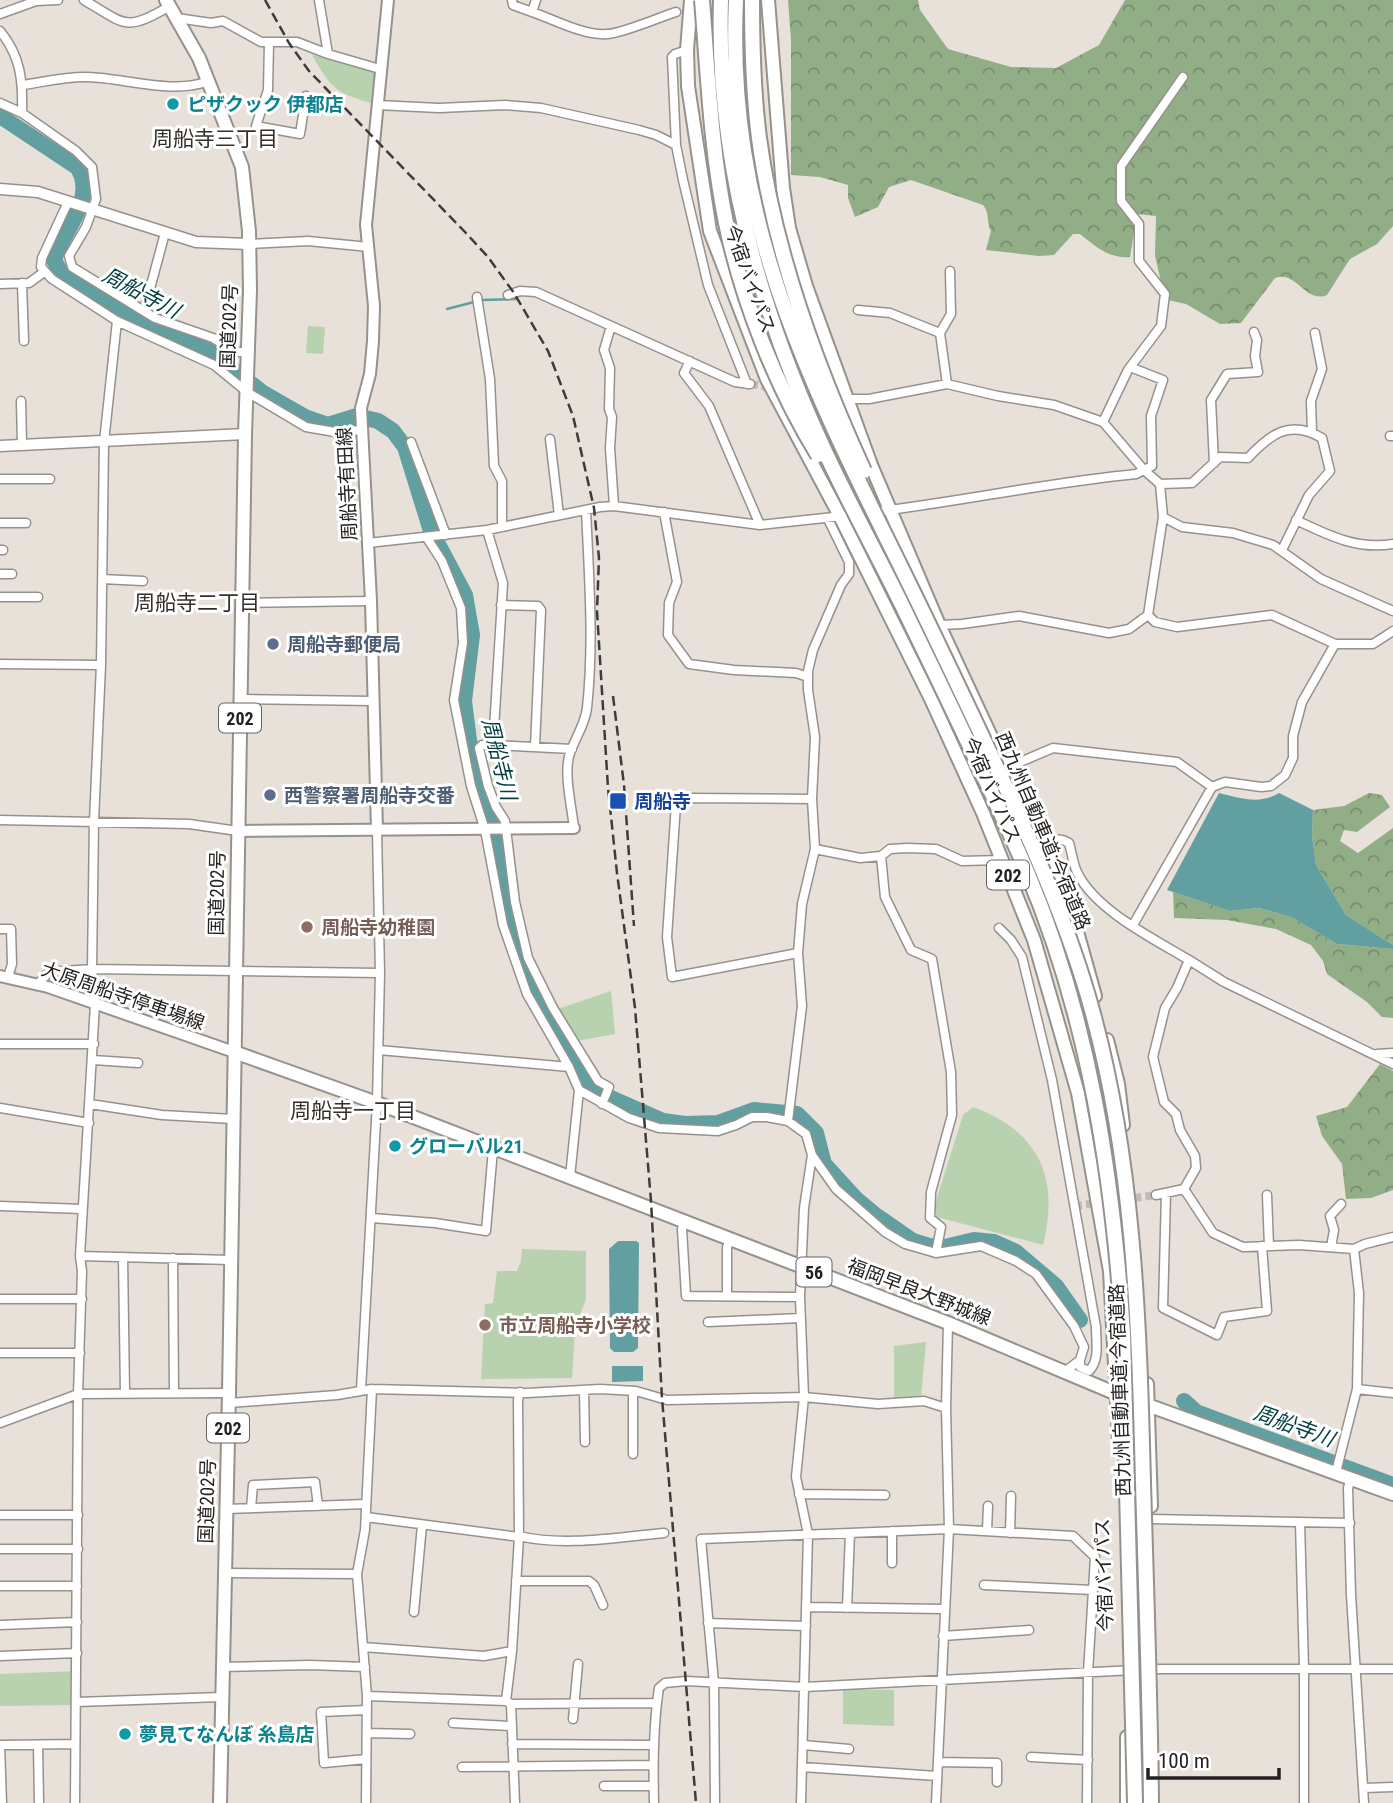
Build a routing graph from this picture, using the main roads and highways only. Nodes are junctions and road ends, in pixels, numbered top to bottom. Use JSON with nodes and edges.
{"nodes":[{"id":1,"x":388,"y":0,"type":"edge"},
{"id":2,"x":691,"y":0,"type":"edge"},
{"id":3,"x":702,"y":0,"type":"edge"},
{"id":4,"x":720,"y":0,"type":"edge"},
{"id":5,"x":736,"y":0,"type":"edge"},
{"id":6,"x":752,"y":0,"type":"edge"},
{"id":7,"x":768,"y":0,"type":"edge"},
{"id":8,"x":171,"y":8,"type":"edge"},
{"id":9,"x":859,"y":522,"type":"junction"},
{"id":10,"x":937,"y":630,"type":"junction"},
{"id":11,"x":574,"y":828,"type":"road end"},
{"id":12,"x":377,"y":830,"type":"junction"},
{"id":13,"x":238,"y":831,"type":"junction"},
{"id":14,"x":4,"y":976,"type":"edge"},
{"id":15,"x":234,"y":1052,"type":"junction"},
{"id":16,"x":1117,"y":1394,"type":"junction"},
{"id":17,"x":1148,"y":1404,"type":"junction"},
{"id":18,"x":1393,"y":1494,"type":"edge"},
{"id":19,"x":219,"y":1803,"type":"edge"},
{"id":20,"x":1127,"y":1803,"type":"edge"},
{"id":21,"x":1135,"y":1803,"type":"edge"},
{"id":22,"x":1154,"y":1803,"type":"edge"}],
"edges":[{"from":1,"to":12,"type":"main road","name":"周船寺有田線"},
{"from":2,"to":16,"type":"main road","name":"今宿バイパス","number":"202"},
{"from":3,"to":9,"type":"highway","bridge":true},
{"from":4,"to":9,"type":"highway","name":"西九州自動車道;今宿道路","bridge":true},
{"from":5,"to":10,"type":"highway","name":"西九州自動車道;今宿道路","bridge":true},
{"from":6,"to":10,"type":"highway","bridge":true},
{"from":7,"to":10,"type":"main road","name":"今宿バイパス","number":"202"},
{"from":8,"to":13,"type":"main road","name":"国道202号","number":"202"},
{"from":9,"to":21,"type":"highway","name":"西九州自動車道;今宿道路","bridge":true},
{"from":10,"to":17,"type":"main road","name":"今宿バイパス","number":"202"},
{"from":10,"to":22,"type":"highway","name":"西九州自動車道;今宿道路","bridge":true},
{"from":11,"to":12,"type":"main road"},
{"from":12,"to":13,"type":"main road"},
{"from":13,"to":15,"type":"main road","name":"国道202号","number":"202"},
{"from":14,"to":15,"type":"main road","name":"大原周船寺停車場線"},
{"from":15,"to":16,"type":"main road","name":"福岡早良大野城線","number":"56"},
{"from":15,"to":19,"type":"main road","name":"国道202号","number":"202"},
{"from":16,"to":17,"type":"main road","name":"福岡早良大野城線","number":"56"},
{"from":16,"to":20,"type":"main road","name":"今宿バイパス","number":"202"},
{"from":17,"to":18,"type":"main road","name":"福岡早良大野城線","number":"56"},
{"from":17,"to":22,"type":"main road","name":"今宿バイパス","number":"202"}]}
